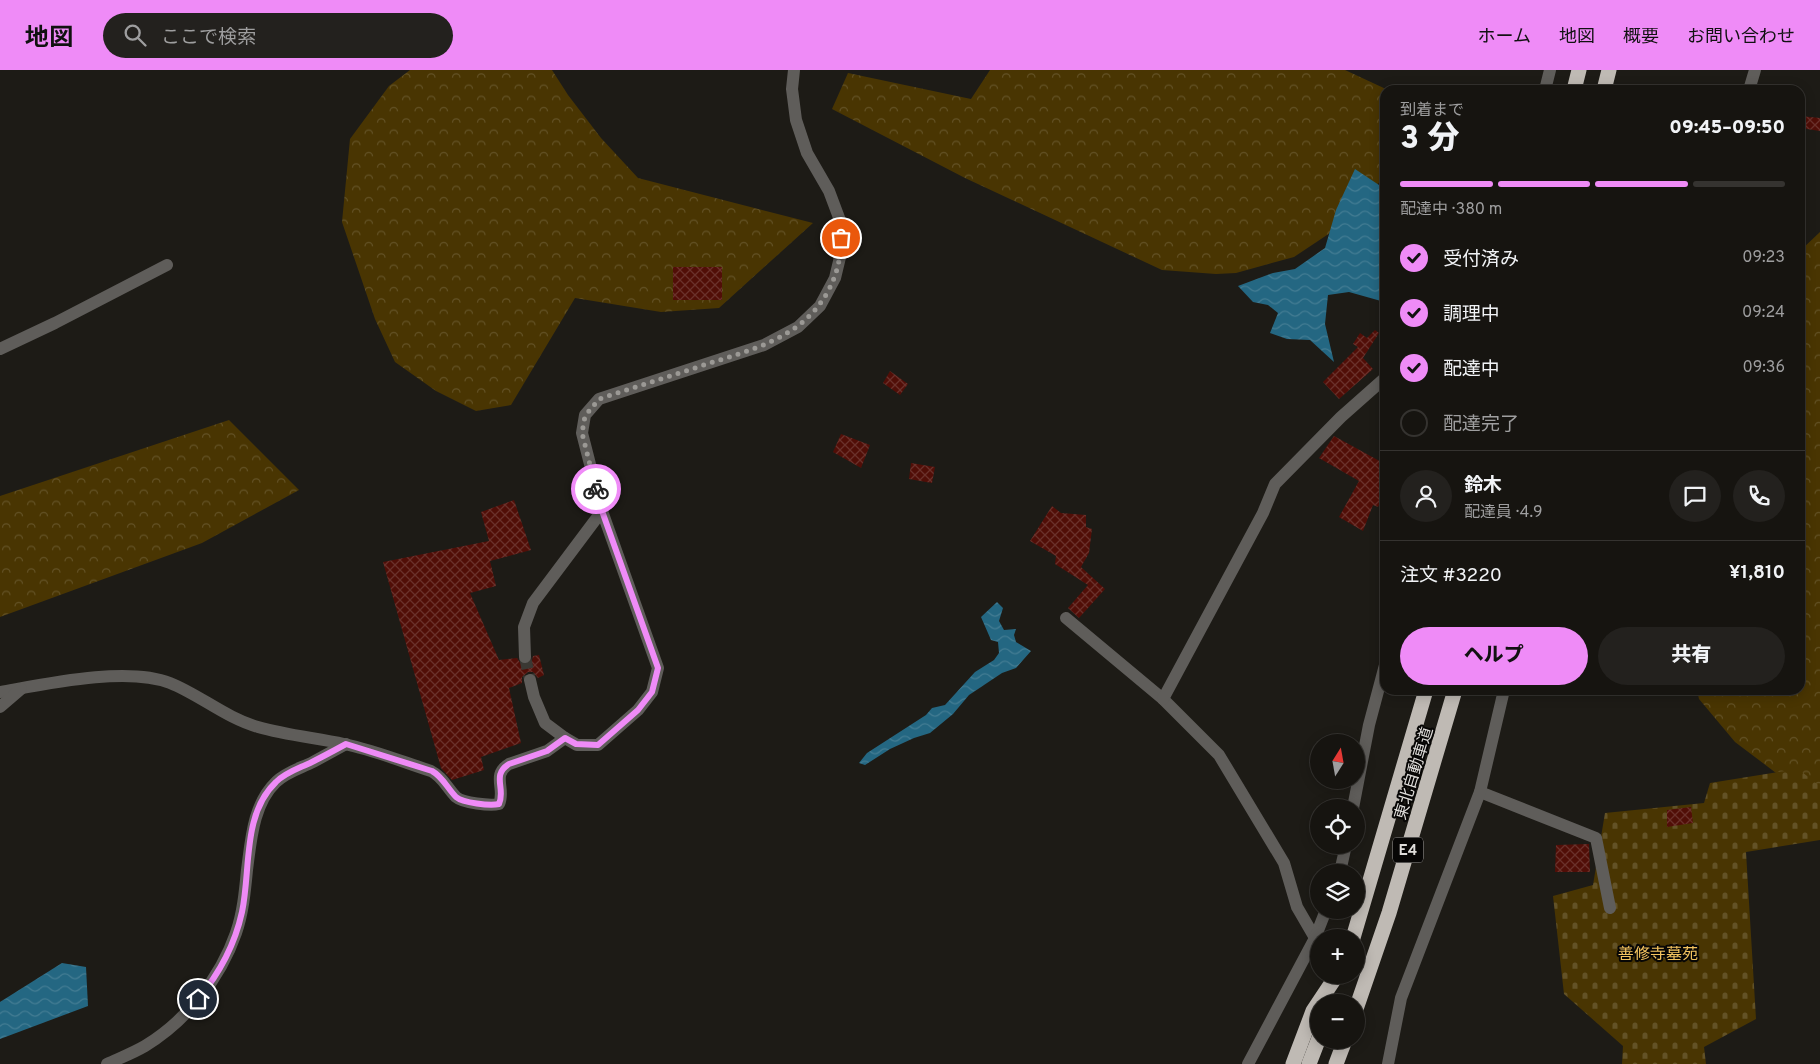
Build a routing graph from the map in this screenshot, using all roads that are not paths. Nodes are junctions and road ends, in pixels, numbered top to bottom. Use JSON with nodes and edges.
{"nodes":[{"id":1,"x":794,"y":70,"type":"edge"},
{"id":2,"x":1550,"y":70,"type":"edge"},
{"id":3,"x":1579,"y":70,"type":"edge"},
{"id":4,"x":1609,"y":70,"type":"edge"},
{"id":5,"x":1755,"y":70,"type":"edge"},
{"id":6,"x":1546,"y":85,"type":"edge"},
{"id":7,"x":1575,"y":85,"type":"edge"},
{"id":8,"x":1605,"y":85,"type":"edge"},
{"id":9,"x":1750,"y":85,"type":"edge"},
{"id":10,"x":167,"y":265,"type":"dead end"},
{"id":11,"x":0,"y":348,"type":"edge"},
{"id":12,"x":1380,"y":382,"type":"edge"},
{"id":13,"x":602,"y":511,"type":"junction"},
{"id":14,"x":1066,"y":618,"type":"dead end"},
{"id":15,"x":525,"y":657,"type":"tunnel mouth"},
{"id":16,"x":530,"y":680,"type":"tunnel mouth"},
{"id":17,"x":1380,"y":684,"type":"edge"},
{"id":18,"x":23,"y":688,"type":"junction"},
{"id":19,"x":0,"y":692,"type":"edge"},
{"id":20,"x":1425,"y":695,"type":"edge"},
{"id":21,"x":1454,"y":695,"type":"edge"},
{"id":22,"x":1503,"y":695,"type":"edge"},
{"id":23,"x":1163,"y":699,"type":"junction"},
{"id":24,"x":0,"y":707,"type":"edge"},
{"id":25,"x":565,"y":738,"type":"junction"},
{"id":26,"x":346,"y":744,"type":"junction"},
{"id":27,"x":1480,"y":792,"type":"junction"},
{"id":28,"x":1355,"y":799,"type":"edge"},
{"id":29,"x":1610,"y":908,"type":"dead end"},
{"id":30,"x":1310,"y":929,"type":"edge"},
{"id":31,"x":1356,"y":929,"type":"edge"},
{"id":32,"x":1310,"y":947,"type":"edge"},
{"id":33,"x":1331,"y":984,"type":"edge"},
{"id":34,"x":1361,"y":994,"type":"edge"},
{"id":35,"x":1315,"y":1049,"type":"edge"},
{"id":36,"x":1342,"y":1049,"type":"edge"},
{"id":37,"x":107,"y":1064,"type":"edge"},
{"id":38,"x":1248,"y":1064,"type":"edge"},
{"id":39,"x":1293,"y":1064,"type":"edge"},
{"id":40,"x":1309,"y":1064,"type":"edge"},
{"id":41,"x":1336,"y":1064,"type":"edge"},
{"id":42,"x":1388,"y":1064,"type":"edge"}],
"edges":[{"from":1,"to":13,"type":"street"},
{"from":2,"to":6,"type":"street"},
{"from":3,"to":7,"type":"highway"},
{"from":4,"to":8,"type":"highway"},
{"from":5,"to":9,"type":"street"},
{"from":10,"to":11,"type":"street"},
{"from":12,"to":23,"type":"street"},
{"from":13,"to":15,"type":"street"},
{"from":13,"to":25,"type":"street"},
{"from":14,"to":23,"type":"street"},
{"from":16,"to":25,"type":"street"},
{"from":17,"to":28,"type":"street"},
{"from":18,"to":19,"type":"street"},
{"from":18,"to":24,"type":"street"},
{"from":18,"to":26,"type":"street"},
{"from":20,"to":31,"type":"highway","name":"東北自動車道","number":"E4"},
{"from":21,"to":34,"type":"highway","name":"東北自動車道","number":"E4"},
{"from":22,"to":27,"type":"street"},
{"from":23,"to":30,"type":"street"},
{"from":25,"to":26,"type":"street"},
{"from":26,"to":37,"type":"street"},
{"from":27,"to":29,"type":"street"},
{"from":27,"to":42,"type":"street"},
{"from":32,"to":38,"type":"street"},
{"from":33,"to":39,"type":"highway"},
{"from":35,"to":40,"type":"highway"},
{"from":36,"to":41,"type":"highway"}]}
